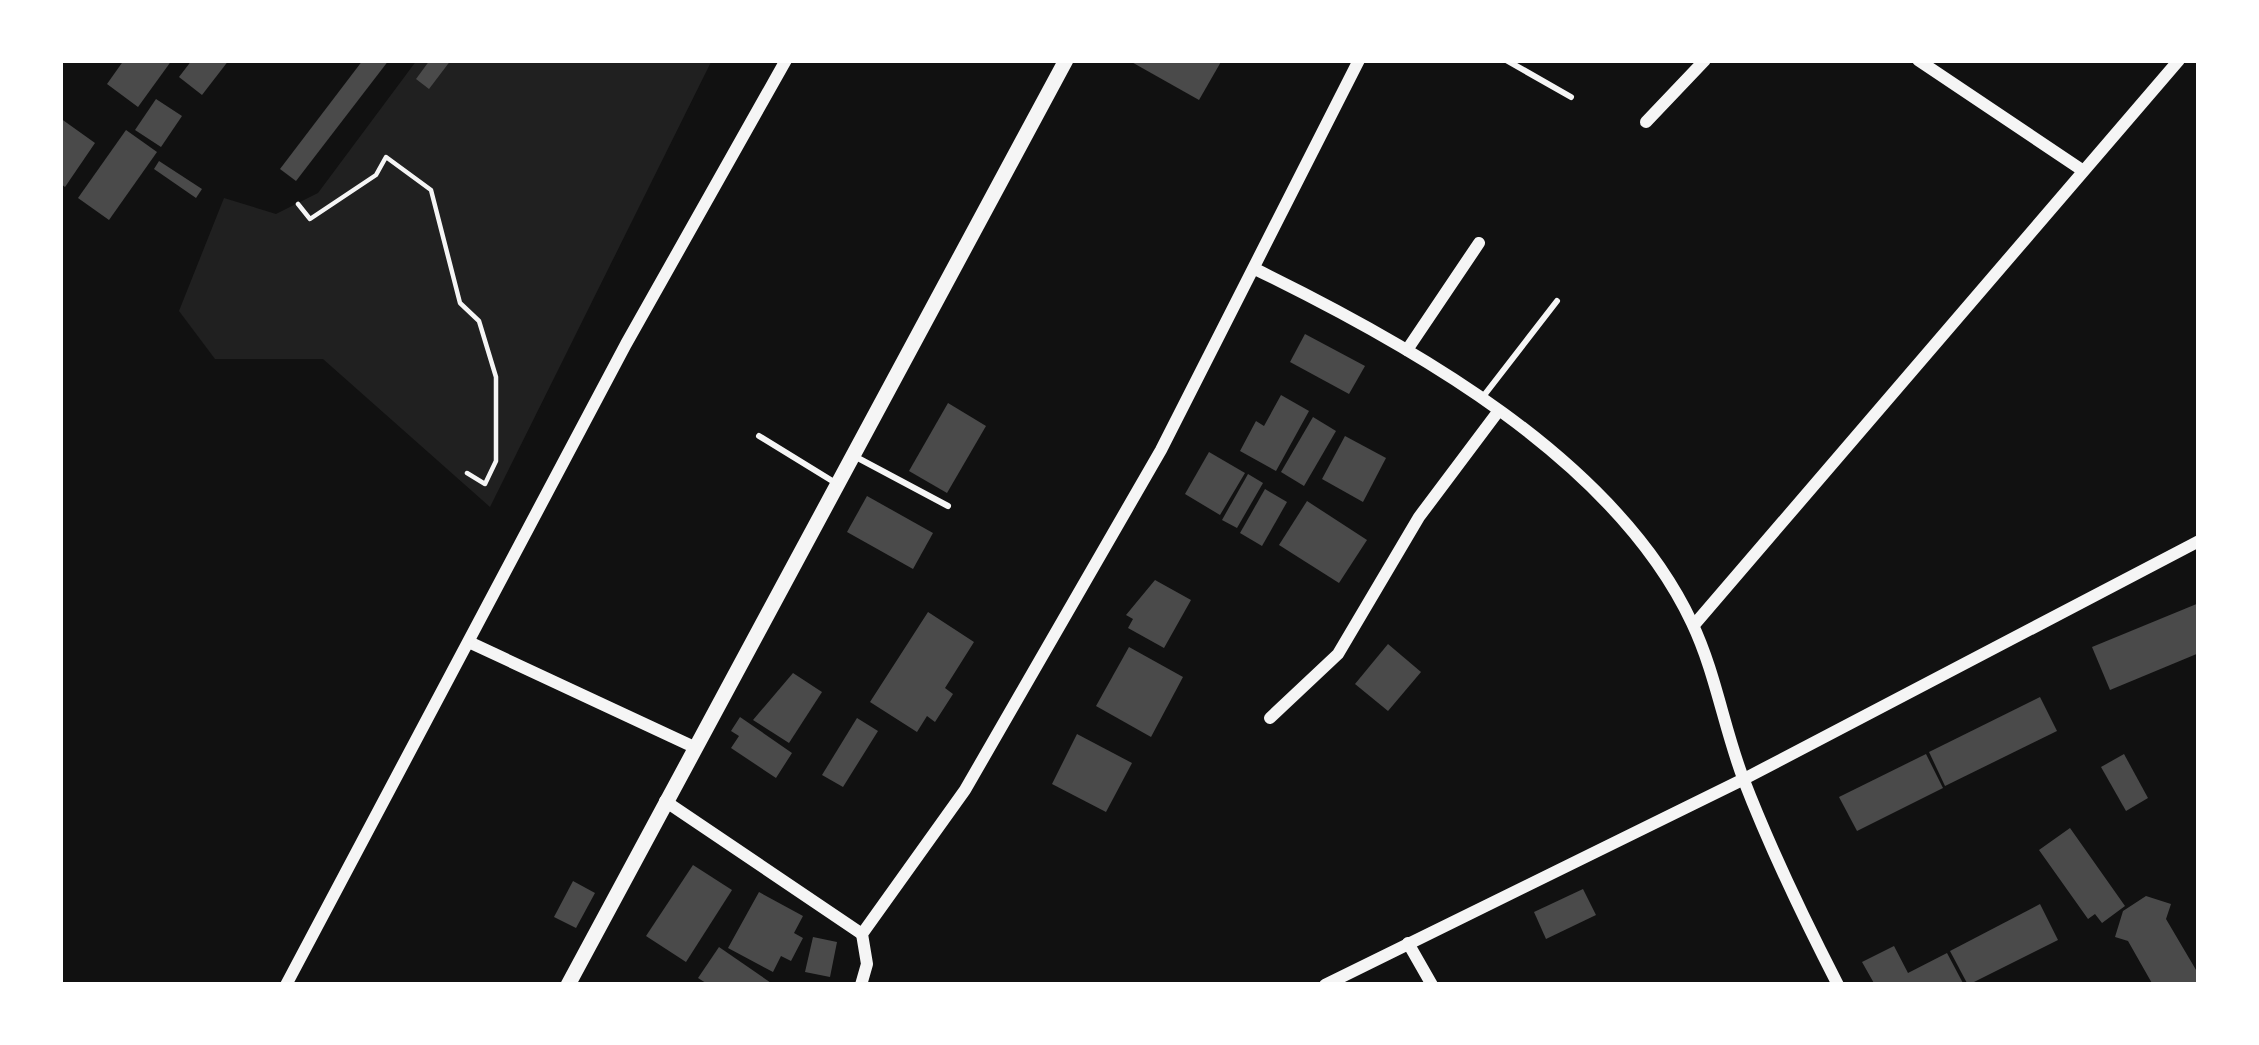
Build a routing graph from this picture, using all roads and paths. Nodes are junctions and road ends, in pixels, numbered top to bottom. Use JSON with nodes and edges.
{"nodes":[{"id":1,"x":786,"y":60,"type":"edge"},
{"id":2,"x":1066,"y":60,"type":"edge"},
{"id":3,"x":1359,"y":60,"type":"edge"},
{"id":4,"x":1506,"y":60,"type":"edge"},
{"id":5,"x":1706,"y":60,"type":"edge"},
{"id":6,"x":1918,"y":60,"type":"edge"},
{"id":7,"x":2179,"y":60,"type":"edge"},
{"id":8,"x":1571,"y":97,"type":"dead end"},
{"id":9,"x":1646,"y":122,"type":"dead end"},
{"id":10,"x":2082,"y":170,"type":"junction"},
{"id":11,"x":298,"y":204,"type":"dead end"},
{"id":12,"x":1479,"y":243,"type":"dead end"},
{"id":13,"x":1255,"y":269,"type":"junction"},
{"id":14,"x":1557,"y":301,"type":"dead end"},
{"id":15,"x":1408,"y":350,"type":"junction"},
{"id":16,"x":1480,"y":401,"type":"junction"},
{"id":17,"x":1497,"y":413,"type":"junction"},
{"id":18,"x":759,"y":436,"type":"dead end"},
{"id":19,"x":853,"y":455,"type":"junction"},
{"id":20,"x":467,"y":473,"type":"dead end"},
{"id":21,"x":837,"y":484,"type":"junction"},
{"id":22,"x":948,"y":506,"type":"dead end"},
{"id":23,"x":2199,"y":541,"type":"edge"},
{"id":24,"x":1694,"y":625,"type":"junction"},
{"id":25,"x":470,"y":644,"type":"junction"},
{"id":26,"x":1270,"y":718,"type":"dead end"},
{"id":27,"x":694,"y":747,"type":"junction"},
{"id":28,"x":1744,"y":779,"type":"junction"},
{"id":29,"x":665,"y":801,"type":"junction"},
{"id":30,"x":862,"y":934,"type":"junction"},
{"id":31,"x":1408,"y":943,"type":"junction"},
{"id":32,"x":286,"y":985,"type":"edge"},
{"id":33,"x":568,"y":985,"type":"edge"},
{"id":34,"x":861,"y":985,"type":"edge"},
{"id":35,"x":1325,"y":985,"type":"edge"},
{"id":36,"x":1432,"y":985,"type":"edge"},
{"id":37,"x":1838,"y":985,"type":"edge"}],
"edges":[{"from":1,"to":25,"type":"street"},
{"from":2,"to":19,"type":"street"},
{"from":3,"to":13,"type":"street"},
{"from":4,"to":8,"type":"lane"},
{"from":5,"to":9,"type":"street"},
{"from":6,"to":10,"type":"street"},
{"from":7,"to":10,"type":"street"},
{"from":10,"to":24,"type":"street"},
{"from":11,"to":20,"type":"path"},
{"from":12,"to":15,"type":"street"},
{"from":13,"to":15,"type":"street"},
{"from":13,"to":30,"type":"street"},
{"from":14,"to":16,"type":"lane"},
{"from":15,"to":16,"type":"street"},
{"from":16,"to":17,"type":"street"},
{"from":17,"to":24,"type":"street"},
{"from":17,"to":26,"type":"street"},
{"from":18,"to":21,"type":"lane"},
{"from":19,"to":21,"type":"street"},
{"from":19,"to":22,"type":"lane"},
{"from":21,"to":27,"type":"street"},
{"from":23,"to":28,"type":"street"},
{"from":24,"to":28,"type":"street"},
{"from":25,"to":27,"type":"street"},
{"from":25,"to":32,"type":"street"},
{"from":27,"to":29,"type":"street"},
{"from":28,"to":31,"type":"street"},
{"from":28,"to":37,"type":"street"},
{"from":29,"to":30,"type":"street"},
{"from":29,"to":33,"type":"street"},
{"from":30,"to":34,"type":"street"},
{"from":31,"to":35,"type":"street"},
{"from":31,"to":36,"type":"street"}]}
